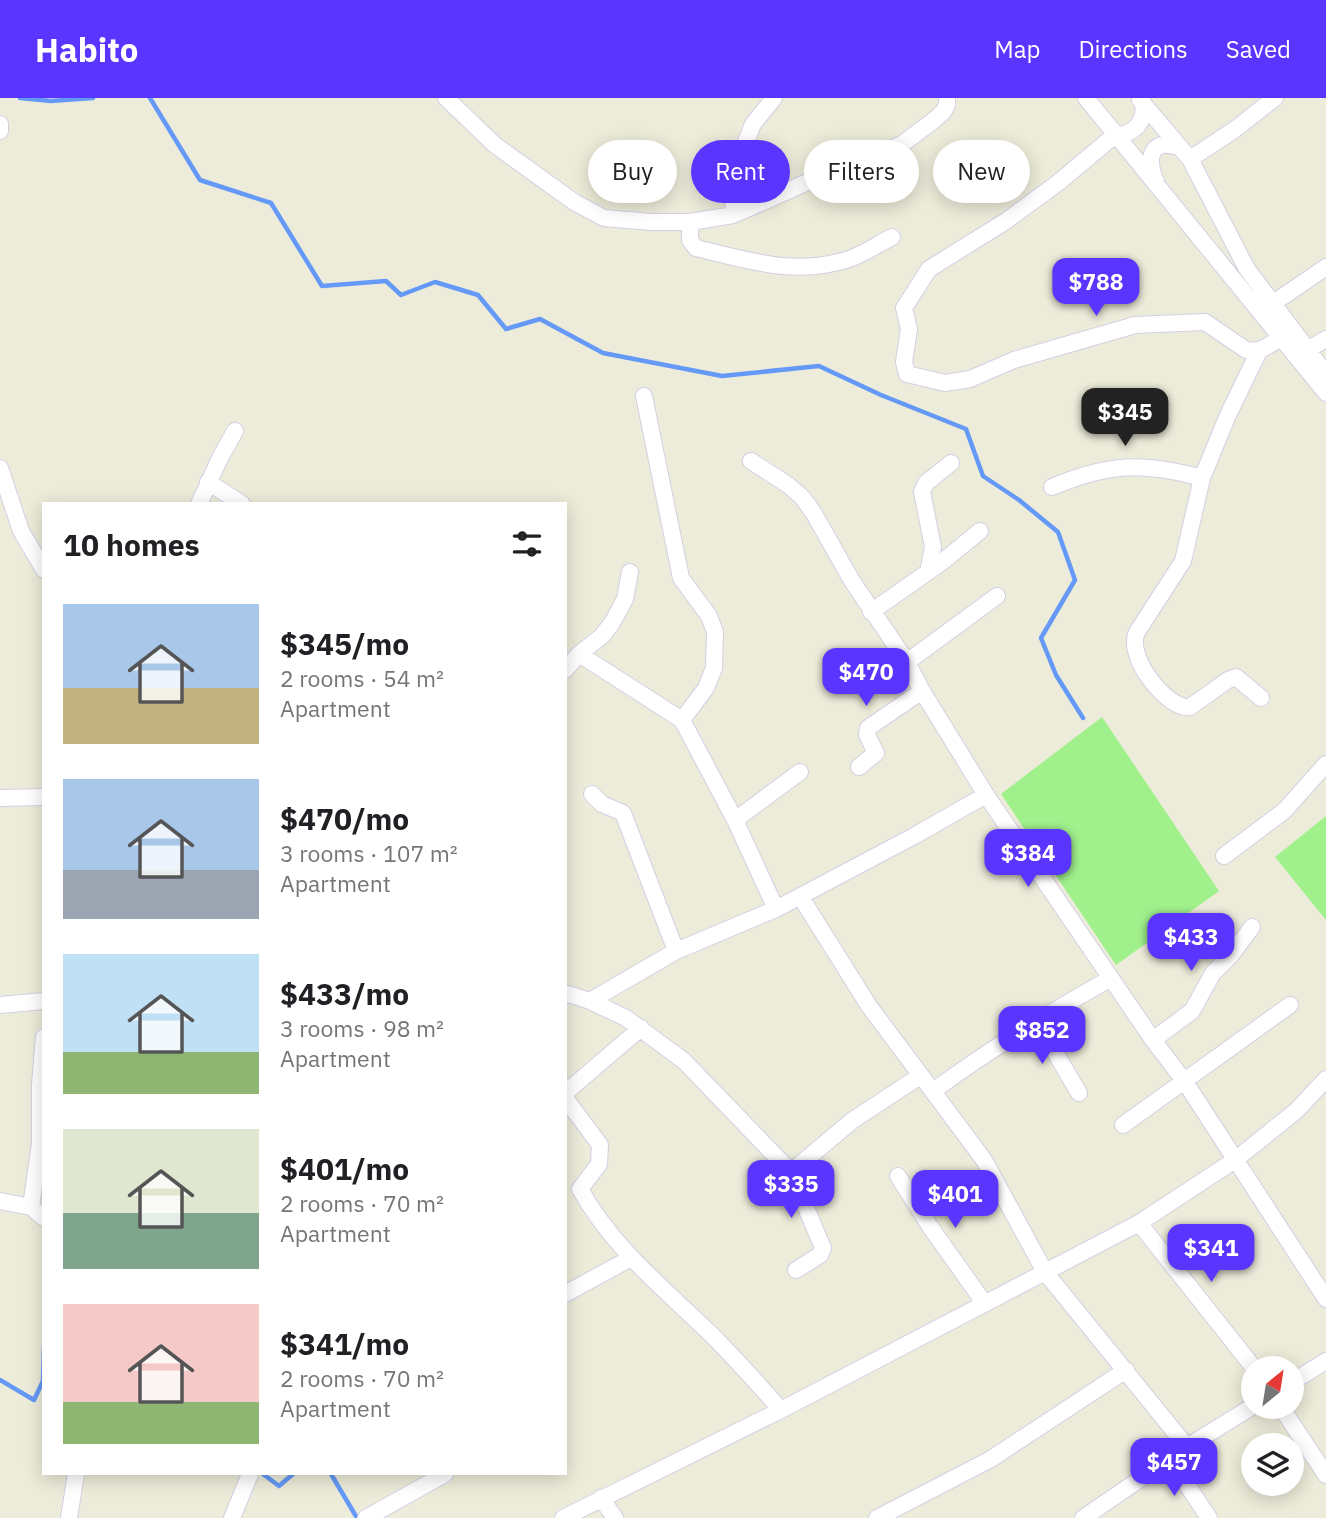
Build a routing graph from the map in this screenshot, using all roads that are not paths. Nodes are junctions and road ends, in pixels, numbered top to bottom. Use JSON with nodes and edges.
{"nodes":[{"id":1,"x":446,"y":98,"type":"edge"},
{"id":2,"x":774,"y":98,"type":"edge"},
{"id":3,"x":947,"y":98,"type":"edge"},
{"id":4,"x":1086,"y":98,"type":"edge"},
{"id":5,"x":1275,"y":98,"type":"edge"},
{"id":6,"x":1140,"y":100,"type":"edge"},
{"id":7,"x":0,"y":124,"type":"edge"},
{"id":8,"x":0,"y":131,"type":"edge"},
{"id":9,"x":1115,"y":135,"type":"junction"},
{"id":10,"x":1186,"y":153,"type":"junction"},
{"id":11,"x":1157,"y":186,"type":"junction"},
{"id":12,"x":733,"y":215,"type":"junction"},
{"id":13,"x":690,"y":222,"type":"junction"},
{"id":14,"x":892,"y":237,"type":"dead end"},
{"id":15,"x":1326,"y":267,"type":"edge"},
{"id":16,"x":1272,"y":304,"type":"junction"},
{"id":17,"x":1280,"y":338,"type":"junction"},
{"id":18,"x":1326,"y":339,"type":"edge"},
{"id":19,"x":1307,"y":350,"type":"junction"},
{"id":20,"x":1259,"y":351,"type":"junction"},
{"id":21,"x":1326,"y":374,"type":"edge"},
{"id":22,"x":1326,"y":393,"type":"edge"},
{"id":23,"x":644,"y":396,"type":"dead end"},
{"id":24,"x":235,"y":431,"type":"dead end"},
{"id":25,"x":751,"y":461,"type":"dead end"},
{"id":26,"x":951,"y":463,"type":"dead end"},
{"id":27,"x":0,"y":468,"type":"edge"},
{"id":28,"x":1202,"y":478,"type":"junction"},
{"id":29,"x":208,"y":482,"type":"junction"},
{"id":30,"x":1052,"y":487,"type":"dead end"},
{"id":31,"x":200,"y":502,"type":"edge"},
{"id":32,"x":239,"y":502,"type":"edge"},
{"id":33,"x":980,"y":531,"type":"dead end"},
{"id":34,"x":42,"y":567,"type":"edge"},
{"id":35,"x":630,"y":572,"type":"dead end"},
{"id":36,"x":928,"y":572,"type":"junction"},
{"id":37,"x":997,"y":596,"type":"dead end"},
{"id":38,"x":871,"y":611,"type":"junction"},
{"id":39,"x":579,"y":654,"type":"junction"},
{"id":40,"x":907,"y":662,"type":"junction"},
{"id":41,"x":567,"y":668,"type":"edge"},
{"id":42,"x":922,"y":691,"type":"junction"},
{"id":43,"x":1261,"y":698,"type":"dead end"},
{"id":44,"x":682,"y":720,"type":"junction"},
{"id":45,"x":1326,"y":765,"type":"edge"},
{"id":46,"x":859,"y":767,"type":"dead end"},
{"id":47,"x":800,"y":772,"type":"dead end"},
{"id":48,"x":592,"y":794,"type":"dead end"},
{"id":49,"x":986,"y":795,"type":"junction"},
{"id":50,"x":42,"y":796,"type":"edge"},
{"id":51,"x":0,"y":798,"type":"edge"},
{"id":52,"x":735,"y":820,"type":"junction"},
{"id":53,"x":1224,"y":856,"type":"dead end"},
{"id":54,"x":800,"y":896,"type":"junction"},
{"id":55,"x":776,"y":909,"type":"junction"},
{"id":56,"x":1252,"y":927,"type":"dead end"},
{"id":57,"x":676,"y":951,"type":"junction"},
{"id":58,"x":1111,"y":978,"type":"junction"},
{"id":59,"x":567,"y":994,"type":"edge"},
{"id":60,"x":42,"y":1001,"type":"edge"},
{"id":61,"x":590,"y":1001,"type":"junction"},
{"id":62,"x":0,"y":1005,"type":"edge"},
{"id":63,"x":1290,"y":1005,"type":"dead end"},
{"id":64,"x":1036,"y":1020,"type":"junction"},
{"id":65,"x":641,"y":1028,"type":"junction"},
{"id":66,"x":1153,"y":1040,"type":"junction"},
{"id":67,"x":42,"y":1061,"type":"edge"},
{"id":68,"x":920,"y":1076,"type":"junction"},
{"id":69,"x":1326,"y":1079,"type":"edge"},
{"id":70,"x":1185,"y":1082,"type":"junction"},
{"id":71,"x":933,"y":1091,"type":"junction"},
{"id":72,"x":567,"y":1093,"type":"edge"},
{"id":73,"x":1079,"y":1093,"type":"dead end"},
{"id":74,"x":567,"y":1098,"type":"edge"},
{"id":75,"x":1123,"y":1125,"type":"dead end"},
{"id":76,"x":1235,"y":1160,"type":"junction"},
{"id":77,"x":790,"y":1172,"type":"junction"},
{"id":78,"x":898,"y":1176,"type":"dead end"},
{"id":79,"x":572,"y":1191,"type":"edge"},
{"id":80,"x":0,"y":1201,"type":"edge"},
{"id":81,"x":31,"y":1207,"type":"junction"},
{"id":82,"x":42,"y":1216,"type":"edge"},
{"id":83,"x":1139,"y":1223,"type":"junction"},
{"id":84,"x":631,"y":1258,"type":"junction"},
{"id":85,"x":796,"y":1270,"type":"dead end"},
{"id":86,"x":1045,"y":1272,"type":"junction"},
{"id":87,"x":567,"y":1293,"type":"edge"},
{"id":88,"x":1326,"y":1299,"type":"edge"},
{"id":89,"x":985,"y":1304,"type":"junction"},
{"id":90,"x":1244,"y":1356,"type":"edge"},
{"id":91,"x":1326,"y":1361,"type":"edge"},
{"id":92,"x":1126,"y":1370,"type":"junction"},
{"id":93,"x":1304,"y":1375,"type":"edge"},
{"id":94,"x":781,"y":1410,"type":"junction"},
{"id":95,"x":1241,"y":1413,"type":"edge"},
{"id":96,"x":1290,"y":1419,"type":"edge"},
{"id":97,"x":1187,"y":1447,"type":"junction"},
{"id":98,"x":1170,"y":1458,"type":"junction"},
{"id":99,"x":76,"y":1475,"type":"edge"},
{"id":100,"x":250,"y":1475,"type":"edge"},
{"id":101,"x":443,"y":1475,"type":"edge"},
{"id":102,"x":1326,"y":1475,"type":"edge"},
{"id":103,"x":601,"y":1498,"type":"junction"},
{"id":104,"x":908,"y":1511,"type":"edge"},
{"id":105,"x":69,"y":1518,"type":"edge"},
{"id":106,"x":232,"y":1518,"type":"edge"},
{"id":107,"x":366,"y":1518,"type":"edge"},
{"id":108,"x":563,"y":1518,"type":"edge"},
{"id":109,"x":615,"y":1518,"type":"edge"},
{"id":110,"x":877,"y":1518,"type":"edge"},
{"id":111,"x":1083,"y":1518,"type":"edge"},
{"id":112,"x":1209,"y":1518,"type":"edge"}],
"edges":[{"from":1,"to":13,"type":"street"},
{"from":2,"to":12,"type":"street"},
{"from":3,"to":12,"type":"street"},
{"from":4,"to":9,"type":"street"},
{"from":5,"to":10,"type":"street"},
{"from":6,"to":9,"type":"street"},
{"from":6,"to":10,"type":"street"},
{"from":7,"to":8,"type":"street"},
{"from":9,"to":11,"type":"street"},
{"from":9,"to":20,"type":"street"},
{"from":10,"to":11,"type":"street"},
{"from":10,"to":16,"type":"street"},
{"from":11,"to":17,"type":"street"},
{"from":12,"to":13,"type":"street"},
{"from":13,"to":14,"type":"street"},
{"from":15,"to":16,"type":"street"},
{"from":16,"to":19,"type":"street"},
{"from":17,"to":20,"type":"street"},
{"from":17,"to":22,"type":"street"},
{"from":18,"to":19,"type":"street"},
{"from":19,"to":21,"type":"street"},
{"from":20,"to":28,"type":"street"},
{"from":23,"to":44,"type":"street"},
{"from":24,"to":29,"type":"street"},
{"from":25,"to":38,"type":"street"},
{"from":26,"to":36,"type":"street"},
{"from":27,"to":34,"type":"street"},
{"from":28,"to":30,"type":"street"},
{"from":28,"to":43,"type":"street"},
{"from":29,"to":31,"type":"street"},
{"from":29,"to":32,"type":"street"},
{"from":33,"to":36,"type":"street"},
{"from":35,"to":39,"type":"street"},
{"from":36,"to":38,"type":"street"},
{"from":37,"to":40,"type":"street"},
{"from":38,"to":40,"type":"street"},
{"from":39,"to":41,"type":"street"},
{"from":39,"to":44,"type":"street"},
{"from":40,"to":42,"type":"street"},
{"from":42,"to":46,"type":"street"},
{"from":42,"to":49,"type":"street"},
{"from":44,"to":52,"type":"street"},
{"from":45,"to":53,"type":"street"},
{"from":47,"to":52,"type":"street"},
{"from":48,"to":57,"type":"street"},
{"from":49,"to":54,"type":"street"},
{"from":49,"to":58,"type":"street"},
{"from":50,"to":51,"type":"street"},
{"from":52,"to":55,"type":"street"},
{"from":54,"to":55,"type":"street"},
{"from":54,"to":68,"type":"street"},
{"from":55,"to":57,"type":"street"},
{"from":56,"to":66,"type":"street"},
{"from":57,"to":61,"type":"street"},
{"from":58,"to":64,"type":"street"},
{"from":58,"to":66,"type":"street"},
{"from":59,"to":61,"type":"street"},
{"from":60,"to":62,"type":"street"},
{"from":61,"to":65,"type":"street"},
{"from":63,"to":70,"type":"street"},
{"from":64,"to":71,"type":"street"},
{"from":64,"to":73,"type":"street"},
{"from":65,"to":72,"type":"street"},
{"from":65,"to":77,"type":"street"},
{"from":66,"to":70,"type":"street"},
{"from":67,"to":81,"type":"street"},
{"from":68,"to":71,"type":"street"},
{"from":68,"to":77,"type":"street"},
{"from":69,"to":76,"type":"street"},
{"from":70,"to":75,"type":"street"},
{"from":70,"to":76,"type":"street"},
{"from":71,"to":86,"type":"street"},
{"from":74,"to":79,"type":"street"},
{"from":76,"to":83,"type":"street"},
{"from":76,"to":88,"type":"street"},
{"from":77,"to":85,"type":"street"},
{"from":78,"to":89,"type":"street"},
{"from":79,"to":84,"type":"street"},
{"from":80,"to":81,"type":"street"},
{"from":81,"to":82,"type":"street"},
{"from":83,"to":86,"type":"street"},
{"from":83,"to":90,"type":"street"},
{"from":84,"to":87,"type":"street"},
{"from":84,"to":94,"type":"street"},
{"from":86,"to":89,"type":"street"},
{"from":86,"to":92,"type":"street"},
{"from":89,"to":94,"type":"street"},
{"from":91,"to":93,"type":"street"},
{"from":92,"to":97,"type":"street"},
{"from":92,"to":104,"type":"street"},
{"from":94,"to":103,"type":"street"},
{"from":95,"to":97,"type":"street"},
{"from":96,"to":102,"type":"street"},
{"from":97,"to":98,"type":"street"},
{"from":98,"to":111,"type":"street"},
{"from":98,"to":112,"type":"street"},
{"from":99,"to":105,"type":"street"},
{"from":100,"to":106,"type":"street"},
{"from":101,"to":107,"type":"street"},
{"from":103,"to":108,"type":"street"},
{"from":103,"to":109,"type":"street"},
{"from":104,"to":110,"type":"street"}]}
